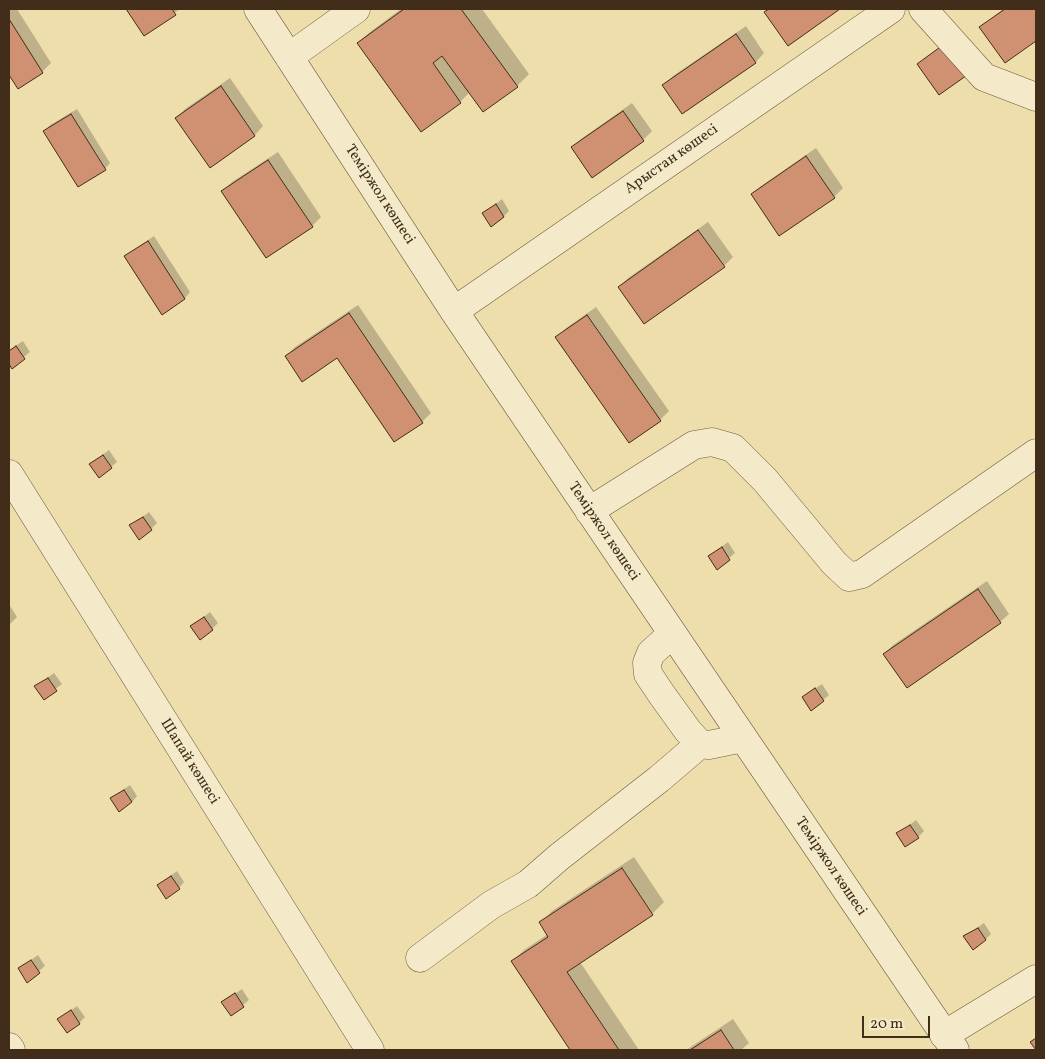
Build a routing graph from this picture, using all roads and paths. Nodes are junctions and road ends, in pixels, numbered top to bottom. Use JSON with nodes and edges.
{"nodes":[{"id":1,"x":258,"y":9,"type":"edge"},
{"id":2,"x":356,"y":9,"type":"edge"},
{"id":3,"x":890,"y":9,"type":"edge"},
{"id":4,"x":923,"y":9,"type":"edge"},
{"id":5,"x":289,"y":57,"type":"junction"},
{"id":6,"x":1036,"y":96,"type":"edge"},
{"id":7,"x":454,"y":311,"type":"junction"},
{"id":8,"x":1036,"y":453,"type":"edge"},
{"id":9,"x":9,"y":474,"type":"edge"},
{"id":10,"x":589,"y":511,"type":"junction"},
{"id":11,"x":672,"y":634,"type":"junction"},
{"id":12,"x":743,"y":738,"type":"junction"},
{"id":13,"x":700,"y":744,"type":"junction"},
{"id":14,"x":420,"y":958,"type":"dead end"},
{"id":15,"x":1036,"y":979,"type":"edge"},
{"id":16,"x":949,"y":1043,"type":"edge"},
{"id":17,"x":370,"y":1050,"type":"edge"}],
"edges":[{"from":1,"to":5,"type":"street","name":"Теміржол көшесі"},
{"from":2,"to":5,"type":"street"},
{"from":3,"to":7,"type":"street","name":"Арыстан көшесі"},
{"from":4,"to":6,"type":"street"},
{"from":5,"to":7,"type":"street","name":"Теміржол көшесі"},
{"from":7,"to":10,"type":"street","name":"Теміржол көшесі"},
{"from":8,"to":10,"type":"street"},
{"from":9,"to":17,"type":"street","name":"Шапай көшесі"},
{"from":10,"to":11,"type":"street","name":"Теміржол көшесі"},
{"from":11,"to":12,"type":"street","name":"Теміржол көшесі"},
{"from":11,"to":13,"type":"street"},
{"from":12,"to":13,"type":"street"},
{"from":12,"to":16,"type":"street","name":"Теміржол көшесі"},
{"from":13,"to":14,"type":"street"},
{"from":15,"to":16,"type":"street"}]}
